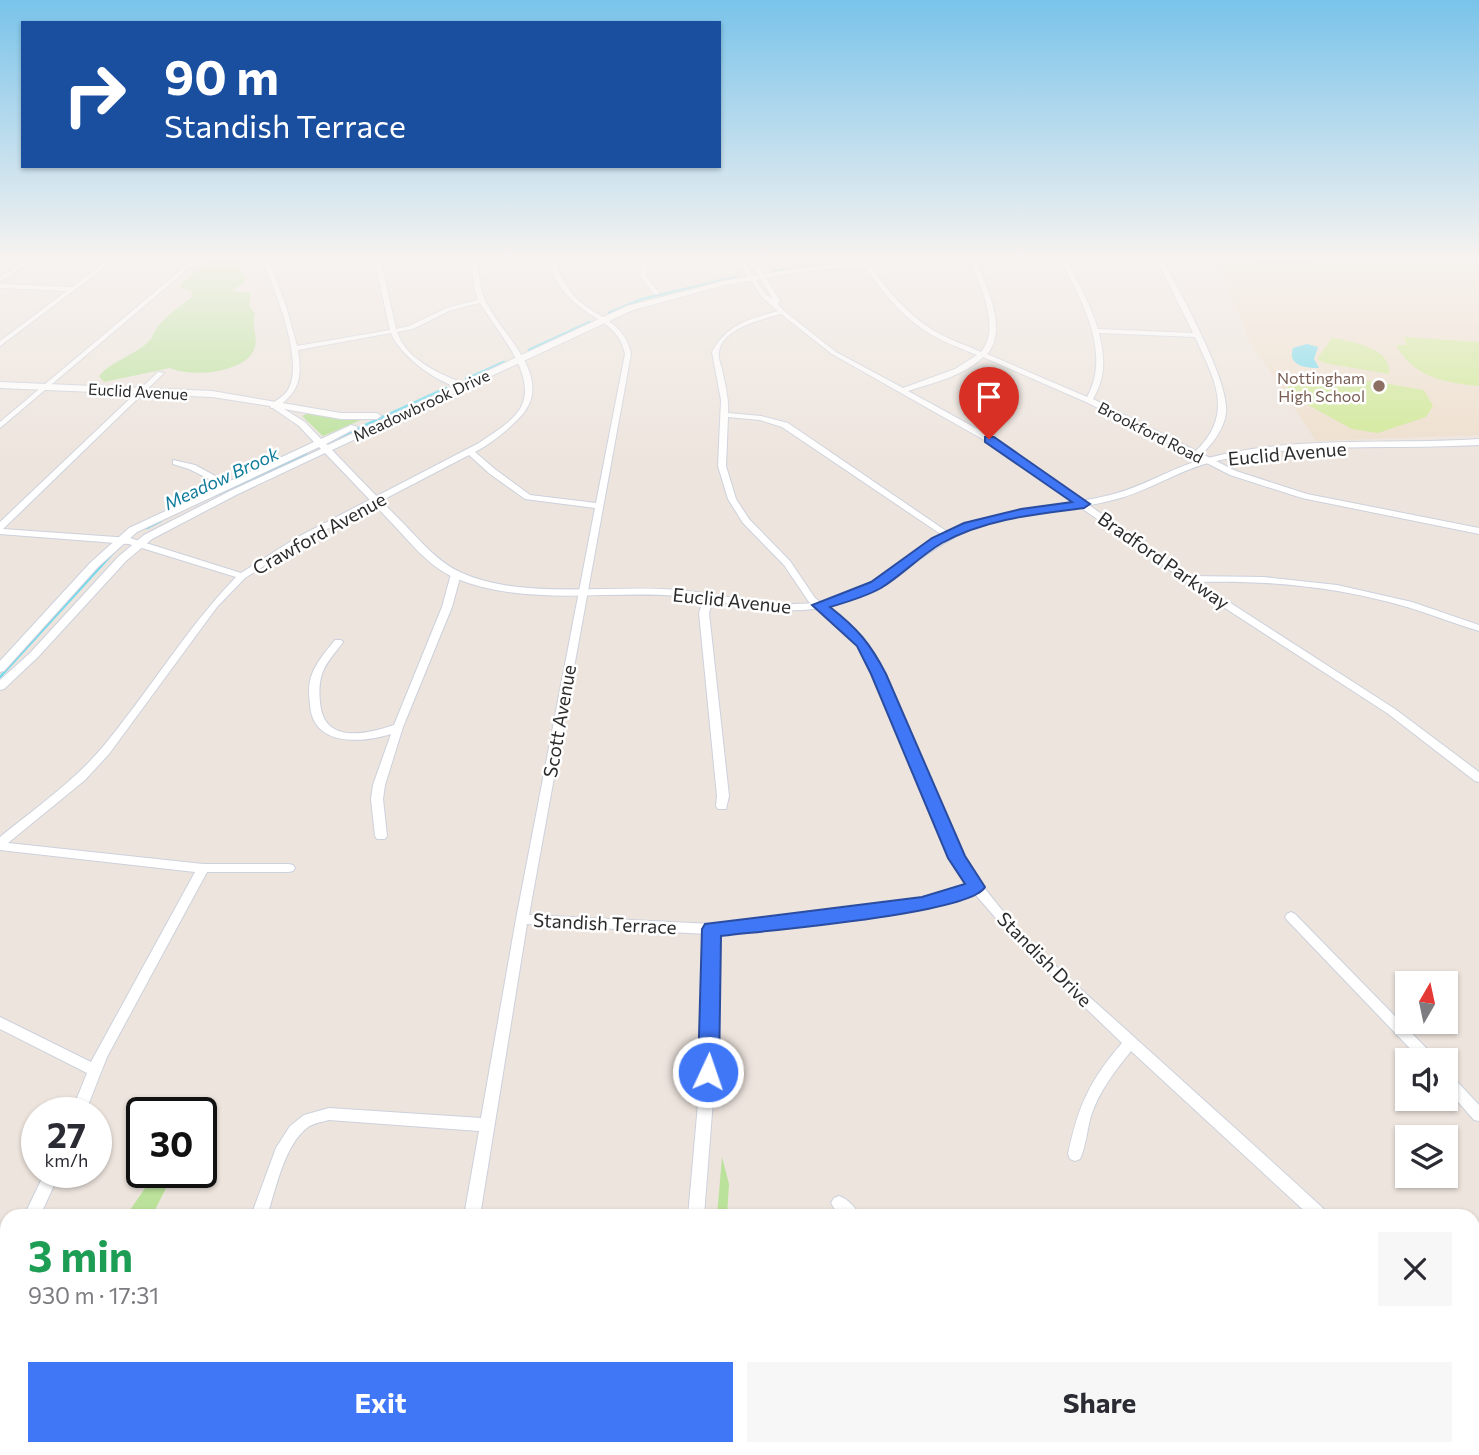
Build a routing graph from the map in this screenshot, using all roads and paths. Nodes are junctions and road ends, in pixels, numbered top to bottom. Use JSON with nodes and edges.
{"nodes":[{"id":1,"x":24,"y":326,"type":"edge"},
{"id":2,"x":119,"y":326,"type":"edge"},
{"id":3,"x":288,"y":326,"type":"edge"},
{"id":4,"x":393,"y":326,"type":"edge"},
{"id":5,"x":418,"y":326,"type":"edge"},
{"id":6,"x":498,"y":326,"type":"edge"},
{"id":7,"x":583,"y":326,"type":"edge"},
{"id":8,"x":611,"y":326,"type":"edge"},
{"id":9,"x":738,"y":326,"type":"edge"},
{"id":10,"x":800,"y":326,"type":"edge"},
{"id":11,"x":920,"y":326,"type":"edge"},
{"id":12,"x":993,"y":326,"type":"edge"},
{"id":13,"x":1092,"y":326,"type":"edge"},
{"id":14,"x":1192,"y":326,"type":"edge"},
{"id":15,"x":1094,"y":331,"type":"junction"},
{"id":16,"x":394,"y":332,"type":"junction"},
{"id":17,"x":1196,"y":335,"type":"junction"},
{"id":18,"x":0,"y":344,"type":"edge"},
{"id":19,"x":295,"y":348,"type":"junction"},
{"id":20,"x":518,"y":356,"type":"junction"},
{"id":21,"x":984,"y":356,"type":"junction"},
{"id":22,"x":160,"y":373,"type":"dead end"},
{"id":23,"x":0,"y":384,"type":"edge"},
{"id":24,"x":457,"y":384,"type":"junction"},
{"id":25,"x":47,"y":387,"type":"junction"},
{"id":26,"x":143,"y":391,"type":"junction"},
{"id":27,"x":902,"y":391,"type":"junction"},
{"id":28,"x":1088,"y":400,"type":"junction"},
{"id":29,"x":274,"y":406,"type":"junction"},
{"id":30,"x":725,"y":415,"type":"junction"},
{"id":31,"x":377,"y":416,"type":"junction"},
{"id":32,"x":0,"y":426,"type":"edge"},
{"id":33,"x":1477,"y":443,"type":"edge"},
{"id":34,"x":323,"y":446,"type":"junction"},
{"id":35,"x":470,"y":452,"type":"junction"},
{"id":36,"x":1201,"y":458,"type":"junction"},
{"id":37,"x":176,"y":462,"type":"dead end"},
{"id":38,"x":228,"y":485,"type":"junction"},
{"id":39,"x":376,"y":501,"type":"junction"},
{"id":40,"x":1084,"y":504,"type":"junction"},
{"id":41,"x":598,"y":506,"type":"junction"},
{"id":42,"x":0,"y":529,"type":"edge"},
{"id":43,"x":1479,"y":531,"type":"edge"},
{"id":44,"x":948,"y":535,"type":"junction"},
{"id":45,"x":121,"y":539,"type":"junction"},
{"id":46,"x":140,"y":543,"type":"junction"},
{"id":47,"x":456,"y":574,"type":"junction"},
{"id":48,"x":242,"y":576,"type":"junction"},
{"id":49,"x":1189,"y":579,"type":"junction"},
{"id":50,"x":583,"y":590,"type":"junction"},
{"id":51,"x":709,"y":597,"type":"junction"},
{"id":52,"x":819,"y":605,"type":"junction"},
{"id":53,"x":1479,"y":628,"type":"edge"},
{"id":54,"x":338,"y":642,"type":"dead end"},
{"id":55,"x":0,"y":668,"type":"edge"},
{"id":56,"x":0,"y":686,"type":"edge"},
{"id":57,"x":398,"y":727,"type":"junction"},
{"id":58,"x":1479,"y":778,"type":"edge"},
{"id":59,"x":722,"y":806,"type":"dead end"},
{"id":60,"x":381,"y":836,"type":"dead end"},
{"id":61,"x":0,"y":844,"type":"edge"},
{"id":62,"x":203,"y":867,"type":"junction"},
{"id":63,"x":289,"y":868,"type":"dead end"},
{"id":64,"x":976,"y":887,"type":"junction"},
{"id":65,"x":1291,"y":917,"type":"dead end"},
{"id":66,"x":522,"y":919,"type":"junction"},
{"id":67,"x":712,"y":929,"type":"junction"},
{"id":68,"x":0,"y":1023,"type":"edge"},
{"id":69,"x":1131,"y":1042,"type":"junction"},
{"id":70,"x":1417,"y":1048,"type":"edge"},
{"id":71,"x":94,"y":1070,"type":"junction"},
{"id":72,"x":1458,"y":1092,"type":"edge"},
{"id":73,"x":84,"y":1097,"type":"edge"},
{"id":74,"x":1479,"y":1115,"type":"edge"},
{"id":75,"x":488,"y":1125,"type":"junction"},
{"id":76,"x":1075,"y":1154,"type":"dead end"},
{"id":77,"x":45,"y":1188,"type":"edge"},
{"id":78,"x":839,"y":1203,"type":"dead end"},
{"id":79,"x":35,"y":1209,"type":"edge"},
{"id":80,"x":262,"y":1209,"type":"edge"},
{"id":81,"x":473,"y":1209,"type":"edge"},
{"id":82,"x":697,"y":1209,"type":"edge"},
{"id":83,"x":845,"y":1209,"type":"edge"},
{"id":84,"x":1313,"y":1209,"type":"edge"}],
"edges":[{"from":1,"to":18,"type":"street"},
{"from":2,"to":25,"type":"street"},
{"from":3,"to":19,"type":"street"},
{"from":4,"to":16,"type":"street"},
{"from":5,"to":16,"type":"street"},
{"from":6,"to":20,"type":"street","name":"Crawford Avenue"},
{"from":7,"to":20,"type":"street","name":"Meadowbrook Drive"},
{"from":8,"to":41,"type":"street","name":"Scott Avenue"},
{"from":9,"to":30,"type":"street","name":"Standish Drive"},
{"from":10,"to":27,"type":"street","name":"Bradford Parkway"},
{"from":11,"to":21,"type":"street","name":"Brookford Road"},
{"from":12,"to":21,"type":"street"},
{"from":13,"to":15,"type":"street"},
{"from":14,"to":17,"type":"street"},
{"from":15,"to":17,"type":"street"},
{"from":15,"to":28,"type":"street"},
{"from":16,"to":19,"type":"street"},
{"from":16,"to":24,"type":"street"},
{"from":17,"to":36,"type":"street"},
{"from":19,"to":29,"type":"street"},
{"from":20,"to":24,"type":"street","name":"Meadowbrook Drive"},
{"from":20,"to":35,"type":"street","name":"Crawford Avenue"},
{"from":21,"to":27,"type":"street"},
{"from":21,"to":28,"type":"street","name":"Brookford Road"},
{"from":22,"to":26,"type":"street"},
{"from":23,"to":25,"type":"street","name":"Euclid Avenue"},
{"from":24,"to":31,"type":"street","name":"Meadowbrook Drive"},
{"from":24,"to":34,"type":"street","name":"Meadowbrook Drive"},
{"from":25,"to":26,"type":"street","name":"Euclid Avenue"},
{"from":25,"to":32,"type":"street"},
{"from":26,"to":29,"type":"street","name":"Euclid Avenue"},
{"from":26,"to":42,"type":"street"},
{"from":27,"to":40,"type":"street","name":"Bradford Parkway"},
{"from":28,"to":36,"type":"street","name":"Brookford Road"},
{"from":29,"to":31,"type":"street","name":"Euclid Avenue"},
{"from":29,"to":34,"type":"street","name":"Euclid Avenue"},
{"from":30,"to":44,"type":"street"},
{"from":30,"to":52,"type":"street","name":"Standish Drive"},
{"from":31,"to":34,"type":"street","name":"Meadowbrook Drive"},
{"from":33,"to":36,"type":"street","name":"Euclid Avenue"},
{"from":34,"to":38,"type":"street","name":"Meadowbrook Drive"},
{"from":34,"to":39,"type":"street","name":"Euclid Avenue"},
{"from":34,"to":46,"type":"street","name":"Meadowbrook Drive"},
{"from":35,"to":39,"type":"street","name":"Crawford Avenue"},
{"from":35,"to":41,"type":"street"},
{"from":36,"to":40,"type":"street","name":"Euclid Avenue"},
{"from":36,"to":43,"type":"street","name":"Brookford Road"},
{"from":37,"to":38,"type":"street"},
{"from":38,"to":45,"type":"street","name":"Meadowbrook Drive"},
{"from":39,"to":47,"type":"street","name":"Euclid Avenue"},
{"from":39,"to":48,"type":"street","name":"Crawford Avenue"},
{"from":40,"to":44,"type":"street","name":"Euclid Avenue"},
{"from":40,"to":49,"type":"street","name":"Bradford Parkway"},
{"from":41,"to":50,"type":"street","name":"Scott Avenue"},
{"from":42,"to":45,"type":"street"},
{"from":44,"to":52,"type":"street","name":"Euclid Avenue"},
{"from":45,"to":46,"type":"street"},
{"from":45,"to":55,"type":"street","name":"Meadowbrook Drive"},
{"from":46,"to":48,"type":"street"},
{"from":46,"to":56,"type":"street","name":"Meadowbrook Drive"},
{"from":47,"to":50,"type":"street","name":"Euclid Avenue"},
{"from":47,"to":57,"type":"street"},
{"from":48,"to":61,"type":"street","name":"Crawford Avenue"},
{"from":49,"to":53,"type":"street"},
{"from":49,"to":58,"type":"street","name":"Bradford Parkway"},
{"from":50,"to":51,"type":"street","name":"Euclid Avenue"},
{"from":50,"to":66,"type":"street","name":"Scott Avenue"},
{"from":51,"to":52,"type":"street","name":"Euclid Avenue"},
{"from":51,"to":59,"type":"street"},
{"from":52,"to":64,"type":"street","name":"Standish Drive"},
{"from":54,"to":57,"type":"street"},
{"from":57,"to":60,"type":"street"},
{"from":61,"to":62,"type":"street"},
{"from":62,"to":63,"type":"street"},
{"from":62,"to":71,"type":"street"},
{"from":64,"to":67,"type":"street","name":"Standish Terrace"},
{"from":64,"to":69,"type":"street","name":"Standish Drive"},
{"from":65,"to":70,"type":"street"},
{"from":66,"to":67,"type":"street","name":"Standish Terrace"},
{"from":66,"to":75,"type":"street","name":"Scott Avenue"},
{"from":67,"to":82,"type":"street"},
{"from":68,"to":71,"type":"street"},
{"from":69,"to":76,"type":"street"},
{"from":69,"to":84,"type":"street","name":"Standish Drive"},
{"from":71,"to":73,"type":"street"},
{"from":72,"to":74,"type":"street"},
{"from":75,"to":80,"type":"street"},
{"from":75,"to":81,"type":"street","name":"Scott Avenue"},
{"from":77,"to":79,"type":"street"},
{"from":78,"to":83,"type":"street"}]}
